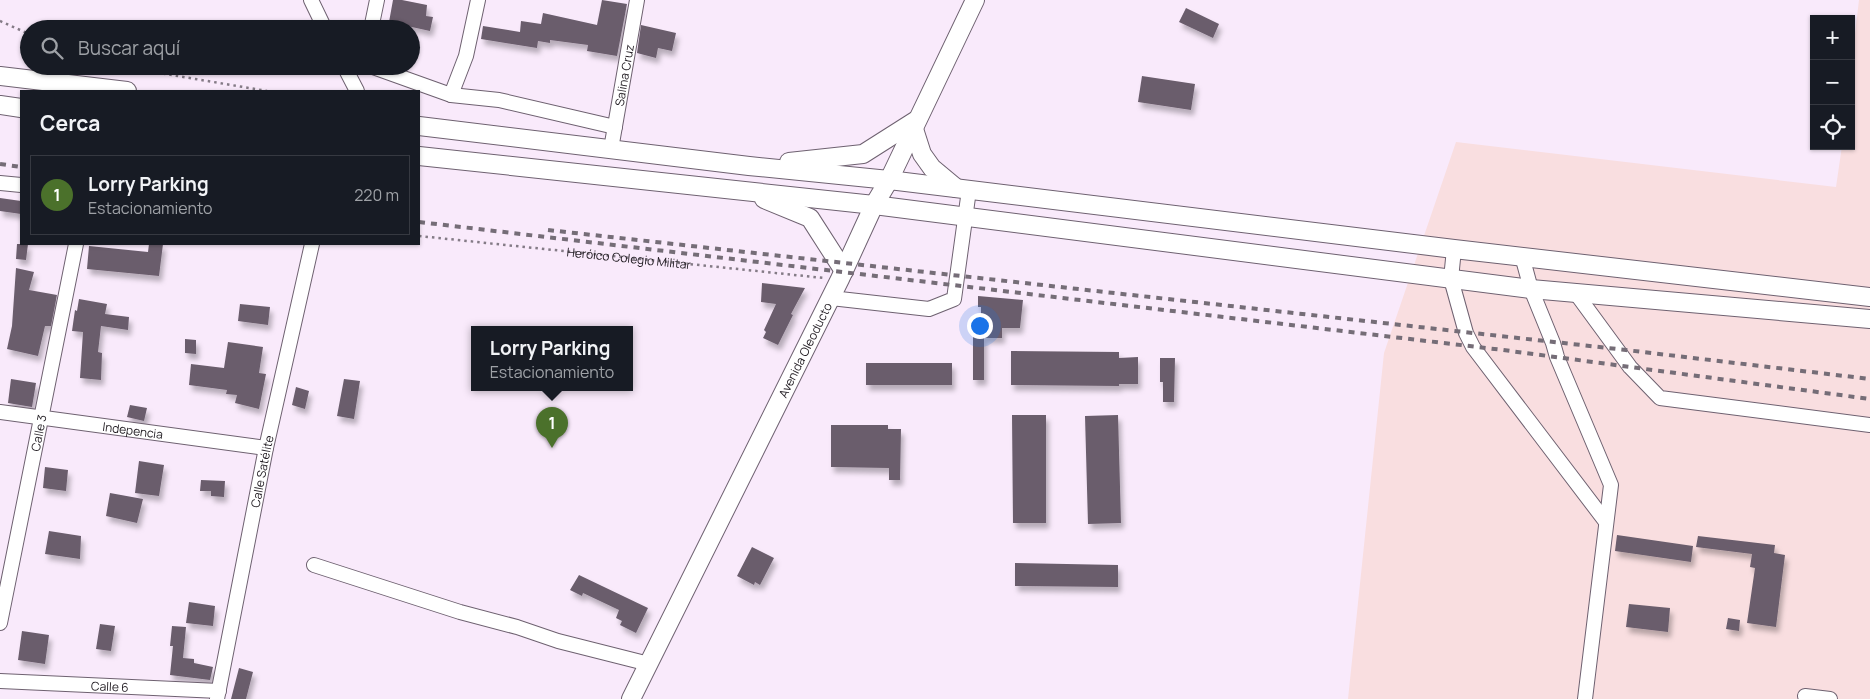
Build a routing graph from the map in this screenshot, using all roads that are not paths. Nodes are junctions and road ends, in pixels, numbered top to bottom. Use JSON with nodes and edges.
{"nodes":[{"id":1,"x":311,"y":0,"type":"edge"},
{"id":2,"x":377,"y":0,"type":"edge"},
{"id":3,"x":478,"y":0,"type":"edge"},
{"id":4,"x":637,"y":0,"type":"edge"},
{"id":5,"x":975,"y":0,"type":"edge"},
{"id":6,"x":321,"y":20,"type":"edge"},
{"id":7,"x":373,"y":20,"type":"edge"},
{"id":8,"x":349,"y":75,"type":"edge"},
{"id":9,"x":361,"y":75,"type":"edge"},
{"id":10,"x":395,"y":75,"type":"edge"},
{"id":11,"x":0,"y":76,"type":"edge"},
{"id":12,"x":108,"y":90,"type":"edge"},
{"id":13,"x":357,"y":90,"type":"edge"},
{"id":14,"x":358,"y":90,"type":"edge"},
{"id":15,"x":451,"y":95,"type":"junction"},
{"id":16,"x":0,"y":105,"type":"edge"},
{"id":17,"x":20,"y":108,"type":"edge"},
{"id":18,"x":914,"y":124,"type":"junction"},
{"id":19,"x":420,"y":126,"type":"edge"},
{"id":20,"x":615,"y":127,"type":"junction"},
{"id":21,"x":611,"y":149,"type":"junction"},
{"id":22,"x":420,"y":156,"type":"edge"},
{"id":23,"x":674,"y":157,"type":"junction"},
{"id":24,"x":749,"y":166,"type":"junction"},
{"id":25,"x":889,"y":180,"type":"junction"},
{"id":26,"x":0,"y":183,"type":"edge"},
{"id":27,"x":670,"y":183,"type":"junction"},
{"id":28,"x":20,"y":185,"type":"edge"},
{"id":29,"x":963,"y":189,"type":"junction"},
{"id":30,"x":745,"y":191,"type":"junction"},
{"id":31,"x":874,"y":204,"type":"junction"},
{"id":32,"x":966,"y":216,"type":"junction"},
{"id":33,"x":76,"y":245,"type":"edge"},
{"id":34,"x":312,"y":245,"type":"edge"},
{"id":35,"x":1454,"y":249,"type":"junction"},
{"id":36,"x":1522,"y":256,"type":"junction"},
{"id":37,"x":842,"y":275,"type":"junction"},
{"id":38,"x":1451,"y":279,"type":"junction"},
{"id":39,"x":1531,"y":289,"type":"junction"},
{"id":40,"x":1575,"y":292,"type":"junction"},
{"id":41,"x":1870,"y":297,"type":"edge"},
{"id":42,"x":831,"y":298,"type":"junction"},
{"id":43,"x":1870,"y":320,"type":"edge"},
{"id":44,"x":0,"y":412,"type":"edge"},
{"id":45,"x":43,"y":416,"type":"junction"},
{"id":46,"x":1870,"y":425,"type":"edge"},
{"id":47,"x":266,"y":448,"type":"junction"},
{"id":48,"x":1606,"y":522,"type":"junction"},
{"id":49,"x":314,"y":565,"type":"dead end"},
{"id":50,"x":0,"y":623,"type":"edge"},
{"id":51,"x":649,"y":664,"type":"junction"},
{"id":52,"x":0,"y":681,"type":"edge"},
{"id":53,"x":218,"y":695,"type":"edge"},
{"id":54,"x":1804,"y":696,"type":"dead end"},
{"id":55,"x":631,"y":699,"type":"edge"},
{"id":56,"x":1585,"y":699,"type":"edge"},
{"id":57,"x":1830,"y":699,"type":"edge"}],
"edges":[{"from":1,"to":6,"type":"street"},
{"from":2,"to":7,"type":"street"},
{"from":3,"to":15,"type":"street"},
{"from":4,"to":20,"type":"street","name":"Salina Cruz"},
{"from":5,"to":18,"type":"main road","name":"Avenida Oleoducto"},
{"from":8,"to":13,"type":"street"},
{"from":9,"to":14,"type":"street"},
{"from":10,"to":15,"type":"street"},
{"from":11,"to":12,"type":"main road"},
{"from":15,"to":20,"type":"street"},
{"from":16,"to":17,"type":"main road"},
{"from":18,"to":24,"type":"main road"},
{"from":18,"to":25,"type":"main road","name":"Avenida Oleoducto"},
{"from":18,"to":29,"type":"main road"},
{"from":19,"to":21,"type":"main road"},
{"from":20,"to":21,"type":"street","name":"Salina Cruz"},
{"from":21,"to":23,"type":"main road"},
{"from":22,"to":27,"type":"main road"},
{"from":23,"to":24,"type":"main road"},
{"from":23,"to":27,"type":"main road"},
{"from":24,"to":25,"type":"main road"},
{"from":25,"to":29,"type":"main road"},
{"from":25,"to":31,"type":"main road","name":"Avenida Oleoducto"},
{"from":26,"to":28,"type":"street"},
{"from":27,"to":30,"type":"main road"},
{"from":29,"to":32,"type":"street"},
{"from":29,"to":35,"type":"main road"},
{"from":30,"to":31,"type":"main road"},
{"from":30,"to":37,"type":"main road"},
{"from":31,"to":32,"type":"main road"},
{"from":31,"to":37,"type":"main road","name":"Avenida Oleoducto"},
{"from":32,"to":38,"type":"main road"},
{"from":32,"to":42,"type":"street"},
{"from":33,"to":45,"type":"street","name":"Calle 3"},
{"from":34,"to":47,"type":"street","name":"Calle Satélite"},
{"from":35,"to":36,"type":"main road"},
{"from":35,"to":38,"type":"street"},
{"from":36,"to":39,"type":"street"},
{"from":36,"to":41,"type":"main road"},
{"from":37,"to":42,"type":"main road","name":"Avenida Oleoducto"},
{"from":38,"to":39,"type":"main road"},
{"from":38,"to":48,"type":"street"},
{"from":39,"to":40,"type":"main road"},
{"from":39,"to":48,"type":"street"},
{"from":40,"to":43,"type":"main road"},
{"from":40,"to":46,"type":"street"},
{"from":42,"to":51,"type":"main road","name":"Avenida Oleoducto"},
{"from":44,"to":45,"type":"street","name":"Indepencia"},
{"from":45,"to":47,"type":"street","name":"Indepencia"},
{"from":45,"to":50,"type":"street","name":"Calle 3"},
{"from":47,"to":53,"type":"street","name":"Calle Satélite"},
{"from":48,"to":56,"type":"street"},
{"from":49,"to":51,"type":"street"},
{"from":51,"to":55,"type":"main road","name":"Avenida Oleoducto"},
{"from":52,"to":53,"type":"street","name":"Calle 6"},
{"from":54,"to":57,"type":"street"}]}
